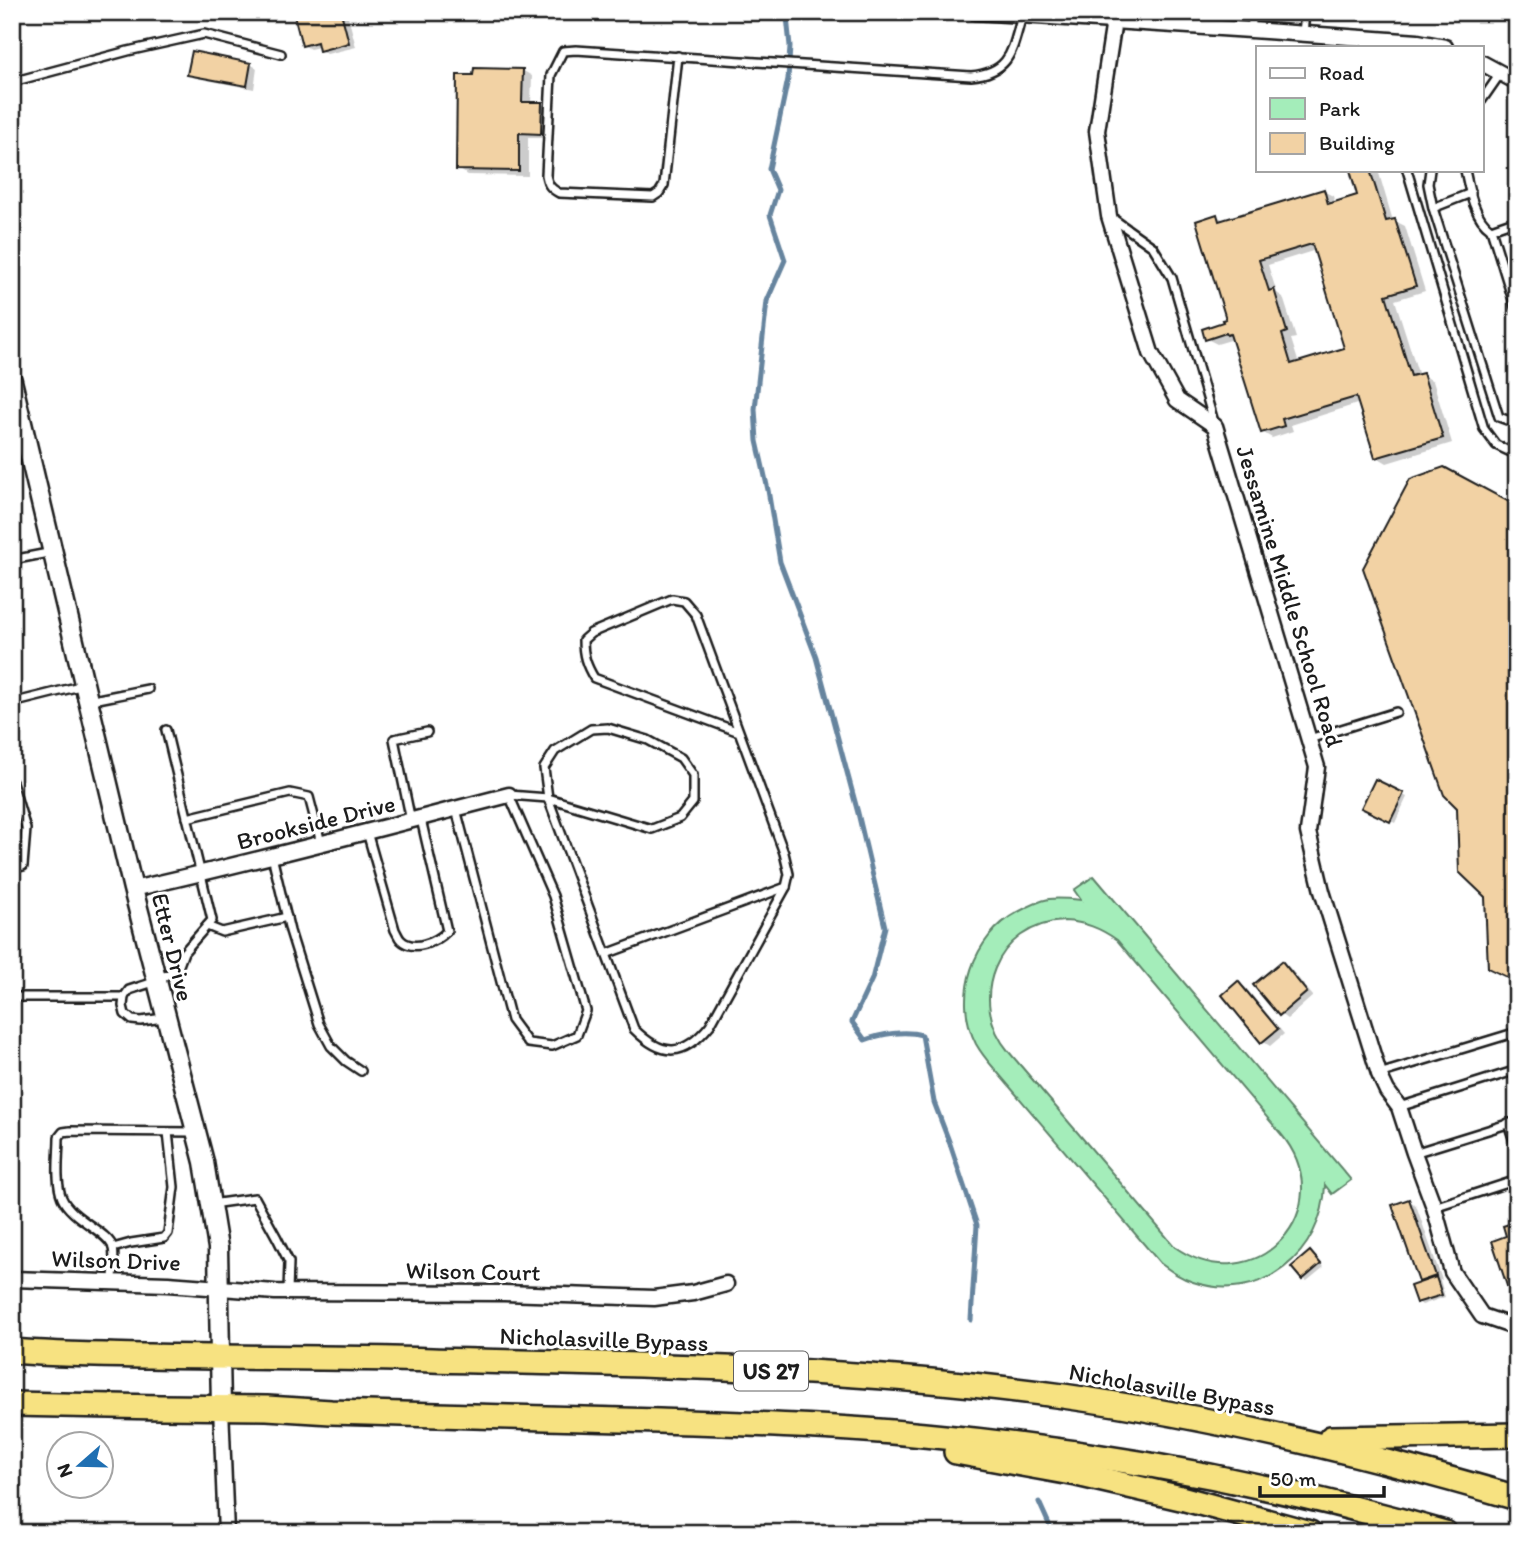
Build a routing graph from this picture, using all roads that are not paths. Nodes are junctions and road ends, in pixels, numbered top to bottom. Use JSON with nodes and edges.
{"nodes":[{"id":1,"x":975,"y":12,"type":"edge"},
{"id":2,"x":1253,"y":12,"type":"edge"},
{"id":3,"x":1305,"y":12,"type":"edge"},
{"id":4,"x":1017,"y":14,"type":"edge"},
{"id":5,"x":1186,"y":19,"type":"edge"},
{"id":6,"x":1114,"y":21,"type":"junction"},
{"id":7,"x":1251,"y":30,"type":"junction"},
{"id":8,"x":1303,"y":35,"type":"junction"},
{"id":9,"x":1322,"y":42,"type":"edge"},
{"id":10,"x":1372,"y":43,"type":"edge"},
{"id":11,"x":1440,"y":46,"type":"edge"},
{"id":12,"x":281,"y":54,"type":"dead end"},
{"id":13,"x":678,"y":56,"type":"junction"},
{"id":14,"x":1484,"y":64,"type":"edge"},
{"id":15,"x":1500,"y":74,"type":"junction"},
{"id":16,"x":12,"y":82,"type":"edge"},
{"id":17,"x":1517,"y":82,"type":"edge"},
{"id":18,"x":1484,"y":97,"type":"edge"},
{"id":19,"x":1409,"y":172,"type":"edge"},
{"id":20,"x":1430,"y":172,"type":"edge"},
{"id":21,"x":1466,"y":172,"type":"edge"},
{"id":22,"x":1471,"y":193,"type":"junction"},
{"id":23,"x":1433,"y":208,"type":"junction"},
{"id":24,"x":1110,"y":216,"type":"junction"},
{"id":25,"x":1517,"y":220,"type":"edge"},
{"id":26,"x":1491,"y":229,"type":"junction"},
{"id":27,"x":1517,"y":313,"type":"edge"},
{"id":28,"x":12,"y":381,"type":"edge"},
{"id":29,"x":15,"y":403,"type":"edge"},
{"id":30,"x":1517,"y":419,"type":"edge"},
{"id":31,"x":1215,"y":426,"type":"junction"},
{"id":32,"x":1517,"y":455,"type":"edge"},
{"id":33,"x":53,"y":552,"type":"junction"},
{"id":34,"x":12,"y":560,"type":"edge"},
{"id":35,"x":148,"y":689,"type":"dead end"},
{"id":36,"x":87,"y":693,"type":"junction"},
{"id":37,"x":12,"y":703,"type":"edge"},
{"id":38,"x":1396,"y":712,"type":"dead end"},
{"id":39,"x":166,"y":730,"type":"dead end"},
{"id":40,"x":428,"y":732,"type":"dead end"},
{"id":41,"x":739,"y":733,"type":"junction"},
{"id":42,"x":1309,"y":739,"type":"junction"},
{"id":43,"x":12,"y":782,"type":"edge"},
{"id":44,"x":509,"y":795,"type":"junction"},
{"id":45,"x":548,"y":798,"type":"junction"},
{"id":46,"x":456,"y":809,"type":"junction"},
{"id":47,"x":187,"y":818,"type":"junction"},
{"id":48,"x":416,"y":820,"type":"junction"},
{"id":49,"x":367,"y":832,"type":"junction"},
{"id":50,"x":322,"y":844,"type":"junction"},
{"id":51,"x":272,"y":856,"type":"junction"},
{"id":52,"x":12,"y":868,"type":"edge"},
{"id":53,"x":200,"y":874,"type":"junction"},
{"id":54,"x":786,"y":887,"type":"junction"},
{"id":55,"x":133,"y":889,"type":"junction"},
{"id":56,"x":287,"y":917,"type":"junction"},
{"id":57,"x":207,"y":926,"type":"junction"},
{"id":58,"x":606,"y":954,"type":"junction"},
{"id":59,"x":157,"y":981,"type":"junction"},
{"id":60,"x":12,"y":997,"type":"edge"},
{"id":61,"x":124,"y":997,"type":"junction"},
{"id":62,"x":166,"y":1018,"type":"junction"},
{"id":63,"x":1517,"y":1032,"type":"edge"},
{"id":64,"x":1517,"y":1070,"type":"edge"},
{"id":65,"x":361,"y":1071,"type":"dead end"},
{"id":66,"x":1379,"y":1074,"type":"junction"},
{"id":67,"x":1399,"y":1107,"type":"junction"},
{"id":68,"x":1513,"y":1122,"type":"edge"},
{"id":69,"x":168,"y":1132,"type":"junction"},
{"id":70,"x":196,"y":1132,"type":"junction"},
{"id":71,"x":1517,"y":1150,"type":"edge"},
{"id":72,"x":1414,"y":1153,"type":"junction"},
{"id":73,"x":1517,"y":1180,"type":"edge"},
{"id":74,"x":211,"y":1204,"type":"junction"},
{"id":75,"x":1434,"y":1207,"type":"junction"},
{"id":76,"x":113,"y":1248,"type":"junction"},
{"id":77,"x":12,"y":1279,"type":"edge"},
{"id":78,"x":113,"y":1282,"type":"junction"},
{"id":79,"x":726,"y":1284,"type":"dead end"},
{"id":80,"x":219,"y":1287,"type":"junction"},
{"id":81,"x":288,"y":1292,"type":"junction"},
{"id":82,"x":1517,"y":1328,"type":"edge"},
{"id":83,"x":12,"y":1351,"type":"edge"},
{"id":84,"x":222,"y":1358,"type":"junction"},
{"id":85,"x":12,"y":1404,"type":"edge"},
{"id":86,"x":221,"y":1407,"type":"junction"},
{"id":87,"x":801,"y":1427,"type":"junction"},
{"id":88,"x":1517,"y":1435,"type":"edge"},
{"id":89,"x":1291,"y":1438,"type":"junction"},
{"id":90,"x":1517,"y":1499,"type":"edge"},
{"id":91,"x":226,"y":1533,"type":"edge"},
{"id":92,"x":1310,"y":1533,"type":"edge"},
{"id":93,"x":1445,"y":1533,"type":"edge"}],
"edges":[{"from":1,"to":4,"type":"street"},
{"from":2,"to":7,"type":"lane"},
{"from":3,"to":8,"type":"lane"},
{"from":4,"to":6,"type":"street"},
{"from":4,"to":13,"type":"lane"},
{"from":5,"to":6,"type":"street"},
{"from":5,"to":7,"type":"street"},
{"from":6,"to":24,"type":"street","name":"Jessamine Middle School Road"},
{"from":7,"to":8,"type":"street"},
{"from":8,"to":9,"type":"street"},
{"from":9,"to":10,"type":"street"},
{"from":10,"to":11,"type":"street"},
{"from":12,"to":16,"type":"lane"},
{"from":13,"to":13,"type":"lane"},
{"from":14,"to":15,"type":"street"},
{"from":15,"to":17,"type":"street"},
{"from":15,"to":18,"type":"lane"},
{"from":19,"to":32,"type":"lane"},
{"from":20,"to":23,"type":"lane"},
{"from":21,"to":22,"type":"lane"},
{"from":22,"to":23,"type":"lane"},
{"from":22,"to":26,"type":"lane"},
{"from":23,"to":30,"type":"lane"},
{"from":24,"to":31,"type":"street","name":"Jessamine Middle School Road"},
{"from":24,"to":31,"type":"lane"},
{"from":25,"to":26,"type":"lane"},
{"from":26,"to":27,"type":"lane"},
{"from":28,"to":29,"type":"street","name":"Etter Drive"},
{"from":29,"to":33,"type":"street","name":"Etter Drive"},
{"from":31,"to":42,"type":"street","name":"Jessamine Middle School Road"},
{"from":33,"to":34,"type":"lane"},
{"from":33,"to":36,"type":"street","name":"Etter Drive"},
{"from":35,"to":36,"type":"lane"},
{"from":36,"to":37,"type":"lane"},
{"from":36,"to":55,"type":"street","name":"Etter Drive"},
{"from":38,"to":42,"type":"lane"},
{"from":39,"to":47,"type":"lane"},
{"from":40,"to":48,"type":"lane"},
{"from":41,"to":41,"type":"lane"},
{"from":41,"to":54,"type":"lane"},
{"from":42,"to":66,"type":"street","name":"Jessamine Middle School Road"},
{"from":43,"to":52,"type":"lane"},
{"from":44,"to":45,"type":"lane"},
{"from":44,"to":46,"type":"street","name":"Brookside Drive"},
{"from":44,"to":46,"type":"lane"},
{"from":45,"to":45,"type":"lane"},
{"from":45,"to":58,"type":"lane"},
{"from":46,"to":48,"type":"street","name":"Brookside Drive"},
{"from":47,"to":50,"type":"lane"},
{"from":47,"to":53,"type":"lane"},
{"from":48,"to":49,"type":"street","name":"Brookside Drive"},
{"from":48,"to":49,"type":"lane"},
{"from":49,"to":50,"type":"street","name":"Brookside Drive"},
{"from":50,"to":51,"type":"street","name":"Brookside Drive"},
{"from":51,"to":53,"type":"street","name":"Brookside Drive"},
{"from":51,"to":56,"type":"lane"},
{"from":53,"to":55,"type":"street","name":"Brookside Drive"},
{"from":53,"to":57,"type":"lane"},
{"from":54,"to":58,"type":"lane"},
{"from":54,"to":58,"type":"lane"},
{"from":55,"to":59,"type":"street","name":"Etter Drive"},
{"from":56,"to":57,"type":"lane"},
{"from":56,"to":65,"type":"lane"},
{"from":57,"to":59,"type":"lane"},
{"from":59,"to":61,"type":"lane"},
{"from":59,"to":62,"type":"street","name":"Etter Drive"},
{"from":60,"to":61,"type":"lane"},
{"from":61,"to":62,"type":"lane"},
{"from":62,"to":70,"type":"street","name":"Etter Drive"},
{"from":63,"to":66,"type":"lane"},
{"from":64,"to":67,"type":"lane"},
{"from":66,"to":67,"type":"street","name":"Jessamine Middle School Road"},
{"from":67,"to":72,"type":"street","name":"Jessamine Middle School Road"},
{"from":68,"to":71,"type":"lane"},
{"from":68,"to":72,"type":"lane"},
{"from":69,"to":70,"type":"lane"},
{"from":69,"to":76,"type":"lane"},
{"from":69,"to":76,"type":"lane"},
{"from":70,"to":74,"type":"street","name":"Etter Drive"},
{"from":72,"to":75,"type":"street","name":"Jessamine Middle School Road"},
{"from":73,"to":75,"type":"lane"},
{"from":74,"to":80,"type":"street","name":"Etter Drive"},
{"from":74,"to":81,"type":"lane"},
{"from":75,"to":82,"type":"street","name":"Jessamine Middle School Road"},
{"from":76,"to":78,"type":"lane"},
{"from":77,"to":78,"type":"street","name":"Wilson Drive"},
{"from":78,"to":80,"type":"street","name":"Wilson Drive"},
{"from":79,"to":81,"type":"street","name":"Wilson Court"},
{"from":80,"to":81,"type":"street","name":"Wilson Court"},
{"from":80,"to":84,"type":"street","name":"Etter Drive"},
{"from":83,"to":84,"type":"highway","name":"Nicholasville Bypass","number":"US 27"},
{"from":84,"to":86,"type":"street","name":"Etter Drive"},
{"from":84,"to":89,"type":"highway","name":"Nicholasville Bypass","number":"US 27"},
{"from":85,"to":86,"type":"highway","number":"US 27"},
{"from":86,"to":87,"type":"highway","number":"US 27"},
{"from":86,"to":91,"type":"street","name":"Etter Drive"},
{"from":87,"to":92,"type":"highway"},
{"from":87,"to":93,"type":"highway","number":"US 27"},
{"from":88,"to":89,"type":"highway"},
{"from":89,"to":90,"type":"highway","name":"Nicholasville Bypass","number":"US 27"}]}
